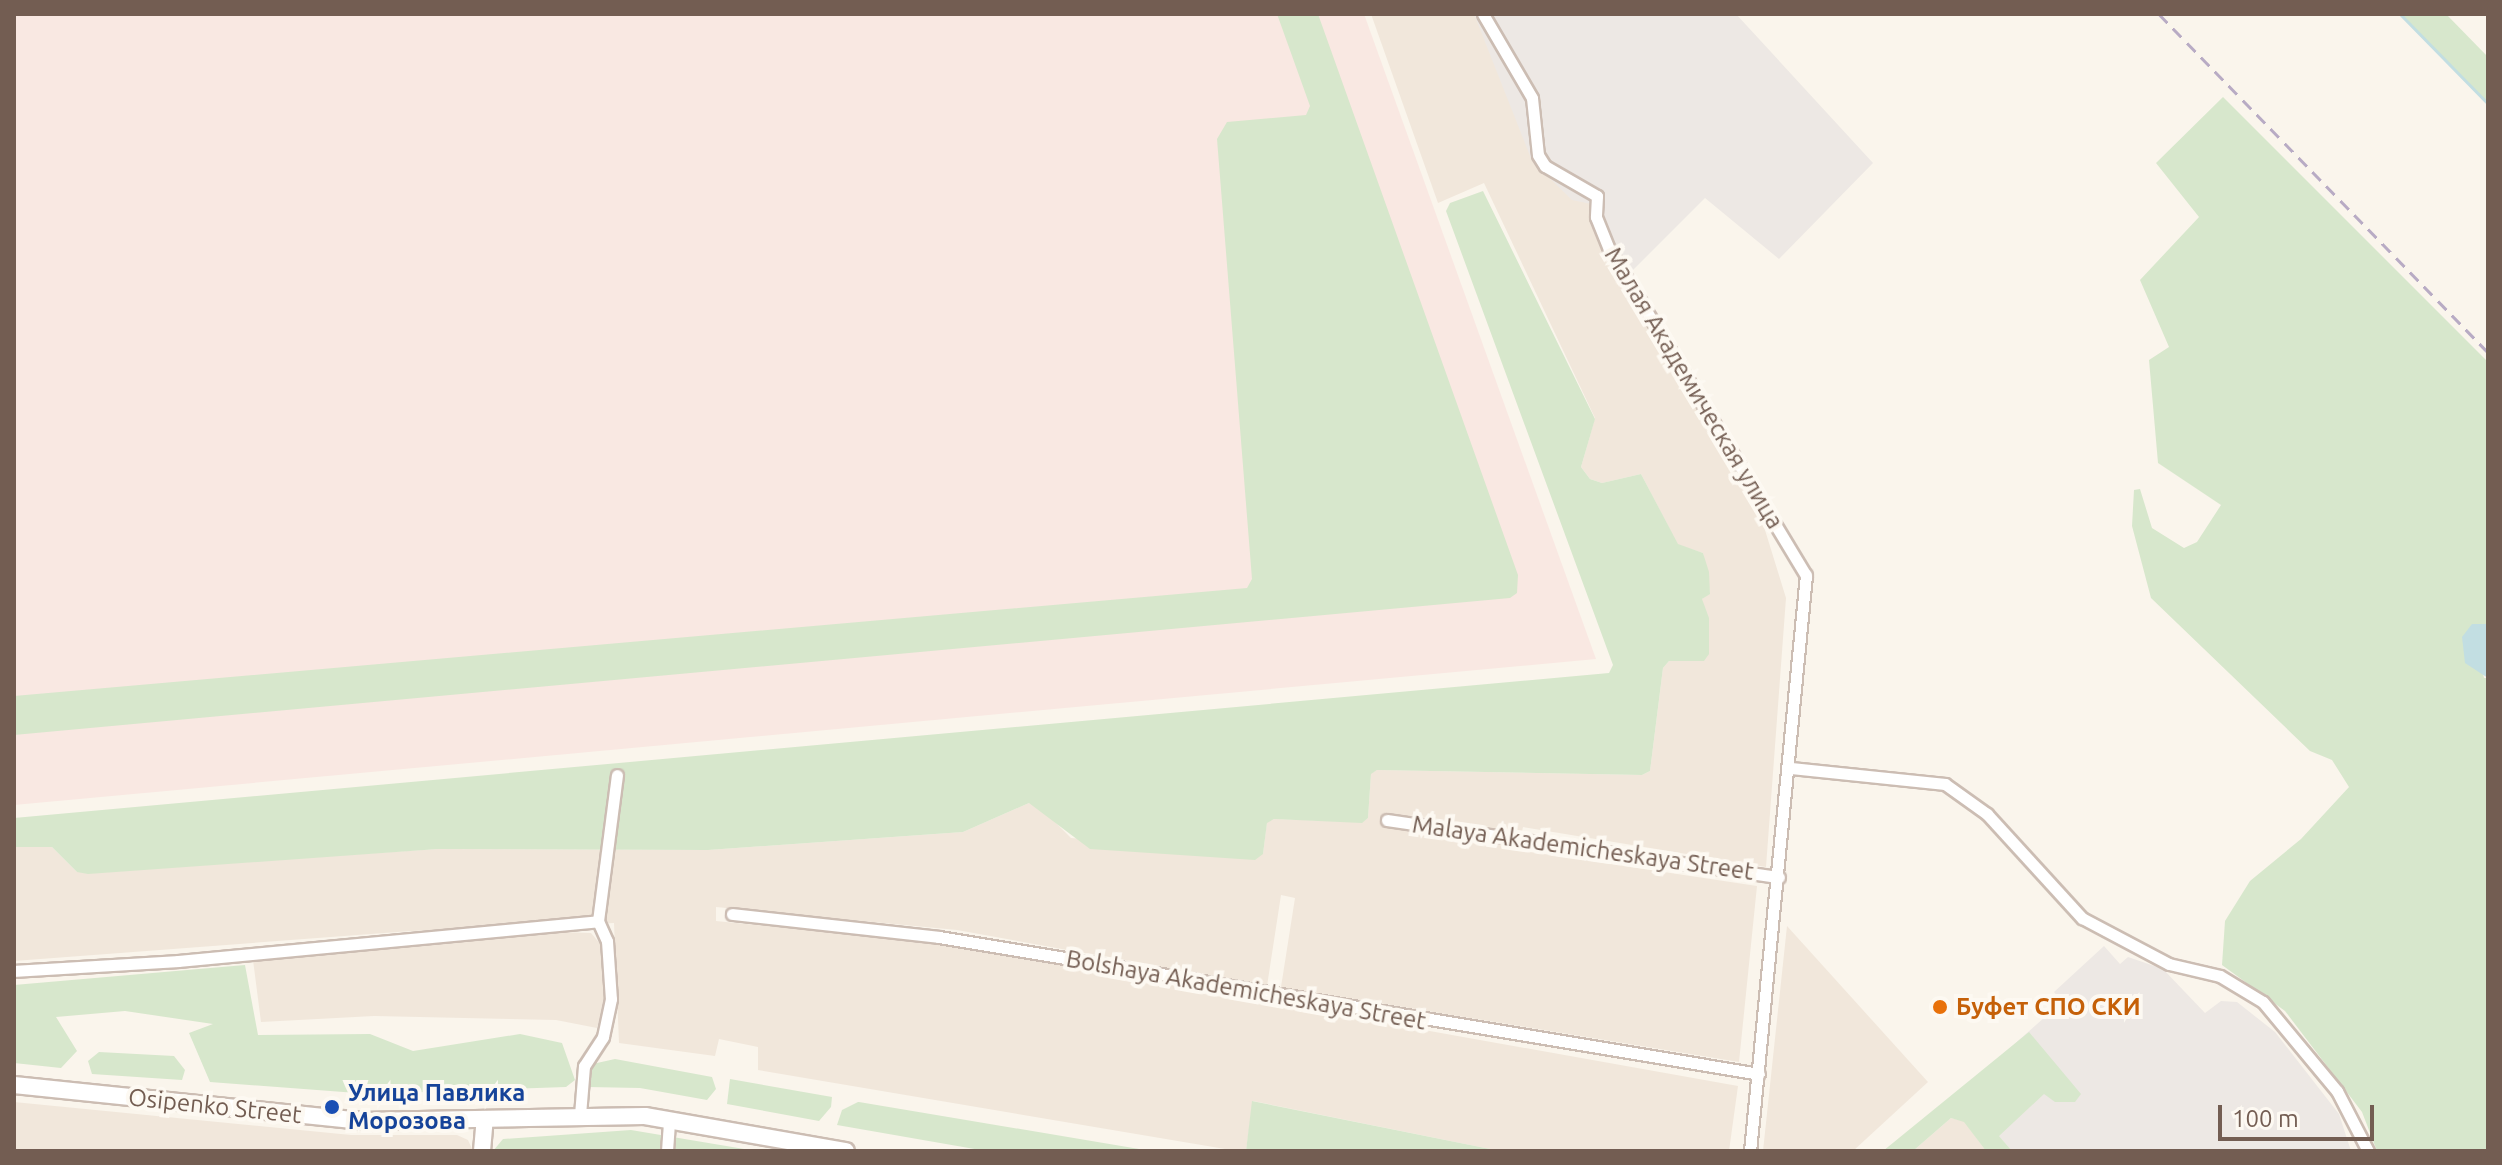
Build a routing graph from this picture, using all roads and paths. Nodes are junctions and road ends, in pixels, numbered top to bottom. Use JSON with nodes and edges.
{"nodes":[{"id":1,"x":1483,"y":14,"type":"edge"},
{"id":2,"x":1791,"y":768,"type":"junction"},
{"id":3,"x":617,"y":775,"type":"dead end"},
{"id":4,"x":1387,"y":820,"type":"dead end"},
{"id":5,"x":1779,"y":877,"type":"junction"},
{"id":6,"x":732,"y":914,"type":"dead end"},
{"id":7,"x":598,"y":921,"type":"junction"},
{"id":8,"x":14,"y":971,"type":"edge"},
{"id":9,"x":1759,"y":1074,"type":"junction"},
{"id":10,"x":14,"y":1085,"type":"edge"},
{"id":11,"x":580,"y":1115,"type":"junction"},
{"id":12,"x":485,"y":1119,"type":"junction"},
{"id":13,"x":669,"y":1120,"type":"junction"},
{"id":14,"x":823,"y":1149,"type":"edge"},
{"id":15,"x":482,"y":1151,"type":"edge"},
{"id":16,"x":667,"y":1151,"type":"edge"},
{"id":17,"x":846,"y":1151,"type":"edge"},
{"id":18,"x":1750,"y":1151,"type":"edge"},
{"id":19,"x":2368,"y":1151,"type":"edge"}],
"edges":[{"from":1,"to":2,"type":"street","name":"Малая Академическая улица"},
{"from":2,"to":5,"type":"street"},
{"from":2,"to":19,"type":"street"},
{"from":3,"to":7,"type":"street"},
{"from":4,"to":5,"type":"street","name":"Malaya Akademicheskaya Street"},
{"from":5,"to":9,"type":"street"},
{"from":6,"to":9,"type":"street","name":"Bolshaya Akademicheskaya Street"},
{"from":7,"to":8,"type":"street"},
{"from":7,"to":11,"type":"street"},
{"from":9,"to":18,"type":"street"},
{"from":10,"to":12,"type":"main road","name":"Osipenko Street"},
{"from":11,"to":12,"type":"main road","name":"Osipenko Street"},
{"from":11,"to":13,"type":"main road","name":"Osipenko Street"},
{"from":12,"to":15,"type":"main road"},
{"from":13,"to":14,"type":"main road","name":"Osipenko Street"},
{"from":13,"to":16,"type":"street"},
{"from":14,"to":17,"type":"main road","name":"Osipenko Street"}]}
